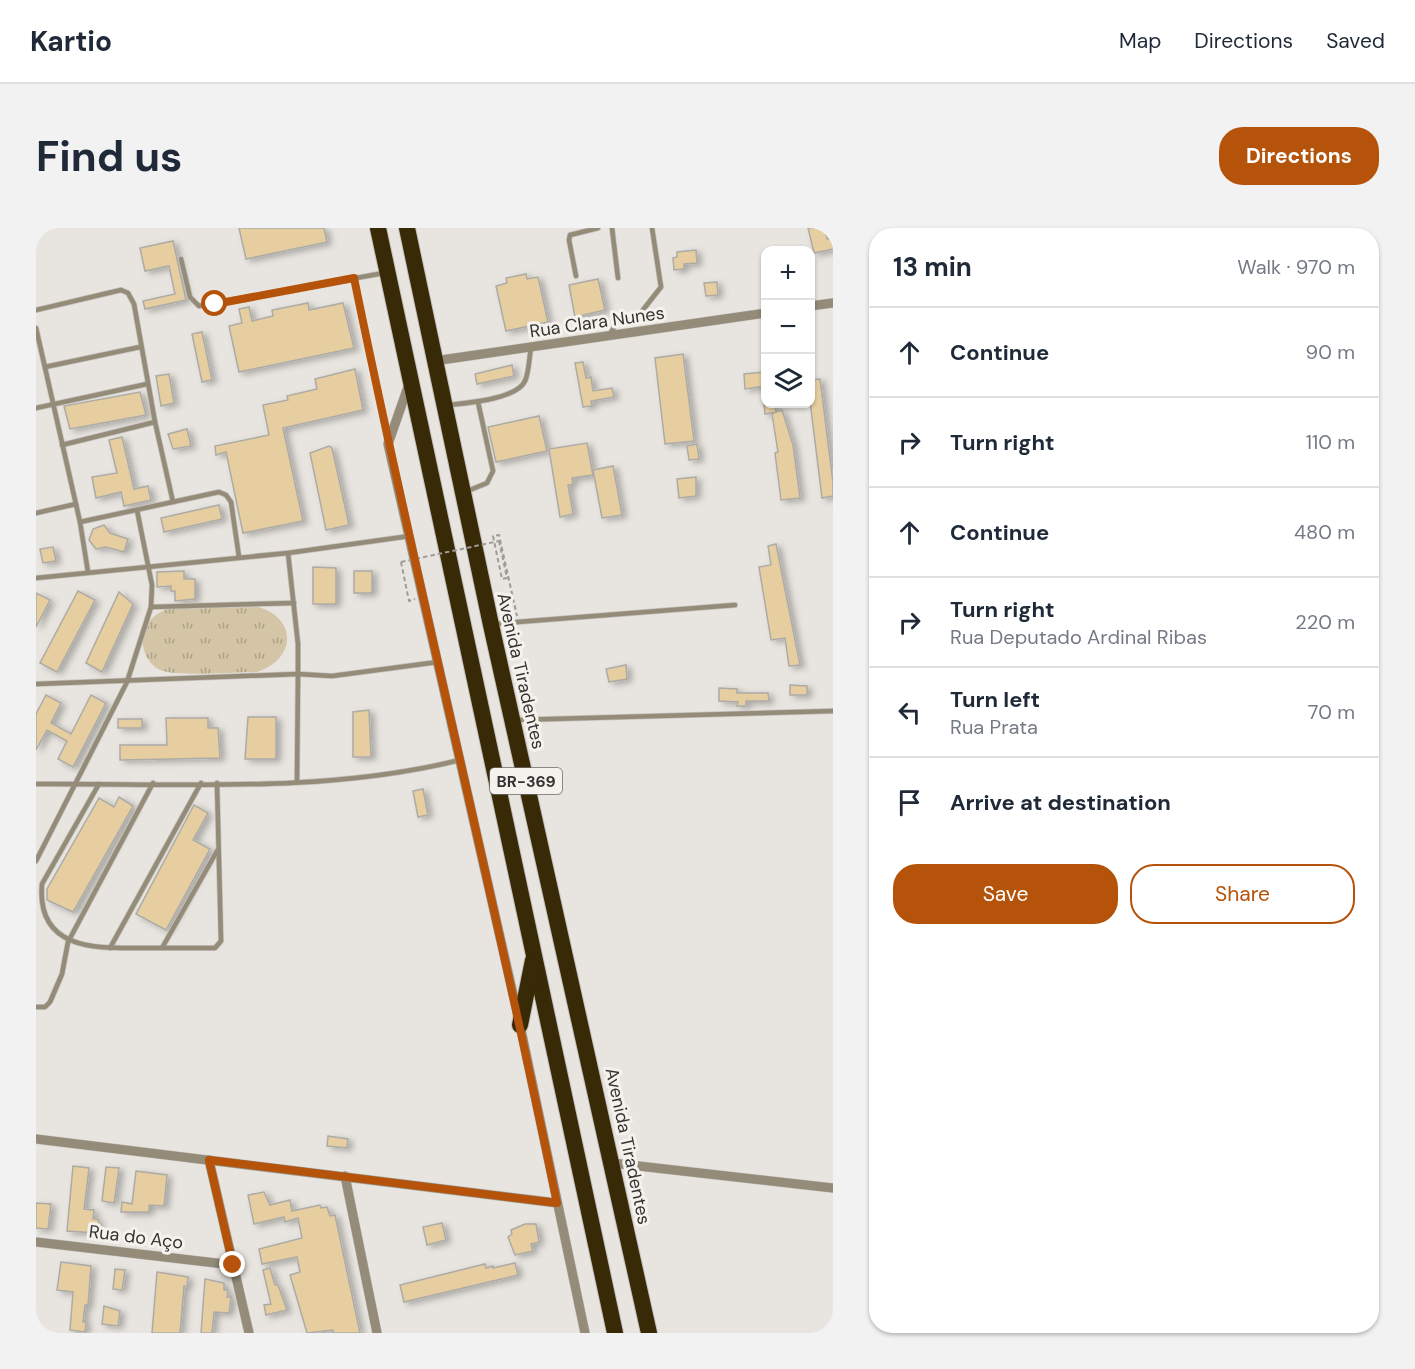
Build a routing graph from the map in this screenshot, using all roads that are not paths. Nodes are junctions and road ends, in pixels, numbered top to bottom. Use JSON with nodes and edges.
{"nodes":[{"id":1,"x":378,"y":228,"type":"edge"},
{"id":2,"x":407,"y":228,"type":"edge"},
{"id":3,"x":598,"y":228,"type":"edge"},
{"id":4,"x":612,"y":228,"type":"edge"},
{"id":5,"x":652,"y":228,"type":"edge"},
{"id":6,"x":181,"y":259,"type":"dead end"},
{"id":7,"x":387,"y":272,"type":"junction"},
{"id":8,"x":576,"y":276,"type":"dead end"},
{"id":9,"x":354,"y":278,"type":"junction"},
{"id":10,"x":618,"y":278,"type":"dead end"},
{"id":11,"x":833,"y":303,"type":"edge"},
{"id":12,"x":815,"y":305,"type":"edge"},
{"id":13,"x":36,"y":310,"type":"edge"},
{"id":14,"x":761,"y":314,"type":"edge"},
{"id":15,"x":36,"y":328,"type":"edge"},
{"id":16,"x":609,"y":337,"type":"junction"},
{"id":17,"x":38,"y":347,"type":"edge"},
{"id":18,"x":140,"y":347,"type":"junction"},
{"id":19,"x":531,"y":348,"type":"junction"},
{"id":20,"x":434,"y":361,"type":"junction"},
{"id":21,"x":45,"y":367,"type":"junction"},
{"id":22,"x":410,"y":381,"type":"junction"},
{"id":23,"x":147,"y":384,"type":"junction"},
{"id":24,"x":478,"y":402,"type":"junction"},
{"id":25,"x":53,"y":404,"type":"junction"},
{"id":26,"x":444,"y":406,"type":"junction"},
{"id":27,"x":36,"y":408,"type":"edge"},
{"id":28,"x":154,"y":422,"type":"junction"},
{"id":29,"x":388,"y":444,"type":"junction"},
{"id":30,"x":62,"y":446,"type":"junction"},
{"id":31,"x":463,"y":493,"type":"junction"},
{"id":32,"x":173,"y":502,"type":"junction"},
{"id":33,"x":75,"y":504,"type":"junction"},
{"id":34,"x":137,"y":510,"type":"junction"},
{"id":35,"x":36,"y":513,"type":"edge"},
{"id":36,"x":80,"y":522,"type":"junction"},
{"id":37,"x":410,"y":536,"type":"junction"},
{"id":38,"x":288,"y":554,"type":"junction"},
{"id":39,"x":239,"y":557,"type":"junction"},
{"id":40,"x":149,"y":566,"type":"junction"},
{"id":41,"x":88,"y":572,"type":"junction"},
{"id":42,"x":36,"y":578,"type":"edge"},
{"id":43,"x":294,"y":603,"type":"junction"},
{"id":44,"x":735,"y":605,"type":"dead end"},
{"id":45,"x":151,"y":607,"type":"junction"},
{"id":46,"x":491,"y":625,"type":"junction"},
{"id":47,"x":438,"y":663,"type":"junction"},
{"id":48,"x":298,"y":674,"type":"junction"},
{"id":49,"x":127,"y":682,"type":"junction"},
{"id":50,"x":36,"y":684,"type":"edge"},
{"id":51,"x":833,"y":711,"type":"edge"},
{"id":52,"x":512,"y":720,"type":"junction"},
{"id":53,"x":460,"y":760,"type":"junction"},
{"id":54,"x":297,"y":782,"type":"junction"},
{"id":55,"x":153,"y":783,"type":"junction"},
{"id":56,"x":201,"y":783,"type":"junction"},
{"id":57,"x":217,"y":783,"type":"junction"},
{"id":58,"x":36,"y":784,"type":"edge"},
{"id":59,"x":75,"y":784,"type":"junction"},
{"id":60,"x":99,"y":784,"type":"junction"},
{"id":61,"x":219,"y":849,"type":"junction"},
{"id":62,"x":36,"y":861,"type":"edge"},
{"id":63,"x":68,"y":942,"type":"junction"},
{"id":64,"x":110,"y":948,"type":"junction"},
{"id":65,"x":162,"y":948,"type":"junction"},
{"id":66,"x":534,"y":953,"type":"junction"},
{"id":67,"x":36,"y":1007,"type":"edge"},
{"id":68,"x":520,"y":1025,"type":"junction"},
{"id":69,"x":36,"y":1139,"type":"edge"},
{"id":70,"x":209,"y":1160,"type":"junction"},
{"id":71,"x":612,"y":1162,"type":"junction"},
{"id":72,"x":345,"y":1176,"type":"junction"},
{"id":73,"x":833,"y":1188,"type":"edge"},
{"id":74,"x":557,"y":1203,"type":"junction"},
{"id":75,"x":36,"y":1242,"type":"edge"},
{"id":76,"x":233,"y":1265,"type":"junction"},
{"id":77,"x":249,"y":1333,"type":"edge"},
{"id":78,"x":377,"y":1333,"type":"edge"},
{"id":79,"x":585,"y":1333,"type":"edge"},
{"id":80,"x":615,"y":1333,"type":"edge"},
{"id":81,"x":649,"y":1333,"type":"edge"}],
"edges":[{"from":1,"to":7,"type":"highway","number":"BR-369"},
{"from":2,"to":20,"type":"highway","name":"Avenida Tiradentes","number":"BR-369"},
{"from":3,"to":8,"type":"lane"},
{"from":4,"to":10,"type":"lane"},
{"from":5,"to":16,"type":"lane"},
{"from":6,"to":9,"type":"lane"},
{"from":7,"to":9,"type":"lane"},
{"from":7,"to":22,"type":"highway","number":"BR-369"},
{"from":9,"to":29,"type":"lane"},
{"from":11,"to":12,"type":"street"},
{"from":13,"to":18,"type":"lane"},
{"from":14,"to":16,"type":"street","name":"Rua Clara Nunes"},
{"from":15,"to":17,"type":"lane"},
{"from":16,"to":19,"type":"street","name":"Rua Clara Nunes"},
{"from":17,"to":21,"type":"lane"},
{"from":18,"to":21,"type":"lane"},
{"from":18,"to":23,"type":"lane"},
{"from":19,"to":20,"type":"street","name":"Rua Clara Nunes"},
{"from":19,"to":24,"type":"lane"},
{"from":20,"to":26,"type":"highway","name":"Avenida Tiradentes","number":"BR-369"},
{"from":21,"to":25,"type":"lane"},
{"from":22,"to":29,"type":"street"},
{"from":22,"to":66,"type":"highway","number":"BR-369"},
{"from":23,"to":25,"type":"lane"},
{"from":23,"to":28,"type":"lane"},
{"from":24,"to":26,"type":"lane"},
{"from":24,"to":31,"type":"lane"},
{"from":25,"to":27,"type":"lane"},
{"from":25,"to":30,"type":"lane"},
{"from":26,"to":31,"type":"highway","name":"Avenida Tiradentes","number":"BR-369"},
{"from":28,"to":30,"type":"lane"},
{"from":28,"to":32,"type":"lane"},
{"from":29,"to":37,"type":"street"},
{"from":30,"to":33,"type":"lane"},
{"from":31,"to":46,"type":"highway","name":"Avenida Tiradentes","number":"BR-369"},
{"from":32,"to":34,"type":"lane"},
{"from":32,"to":39,"type":"lane"},
{"from":33,"to":35,"type":"lane"},
{"from":33,"to":36,"type":"lane"},
{"from":34,"to":36,"type":"lane"},
{"from":34,"to":40,"type":"lane"},
{"from":36,"to":41,"type":"lane"},
{"from":37,"to":38,"type":"lane"},
{"from":37,"to":47,"type":"street"},
{"from":38,"to":39,"type":"lane"},
{"from":38,"to":43,"type":"lane"},
{"from":39,"to":40,"type":"lane"},
{"from":40,"to":41,"type":"lane"},
{"from":40,"to":45,"type":"lane"},
{"from":41,"to":42,"type":"lane"},
{"from":43,"to":45,"type":"lane"},
{"from":43,"to":48,"type":"lane"},
{"from":44,"to":46,"type":"lane"},
{"from":45,"to":49,"type":"lane"},
{"from":46,"to":52,"type":"highway","name":"Avenida Tiradentes","number":"BR-369"},
{"from":47,"to":48,"type":"lane"},
{"from":47,"to":53,"type":"street"},
{"from":48,"to":49,"type":"lane"},
{"from":48,"to":54,"type":"lane"},
{"from":49,"to":50,"type":"lane"},
{"from":49,"to":59,"type":"lane"},
{"from":51,"to":52,"type":"lane"},
{"from":52,"to":71,"type":"highway","name":"Avenida Tiradentes","number":"BR-369"},
{"from":53,"to":54,"type":"lane"},
{"from":53,"to":68,"type":"street"},
{"from":54,"to":57,"type":"lane"},
{"from":55,"to":56,"type":"lane"},
{"from":55,"to":60,"type":"lane"},
{"from":55,"to":63,"type":"lane"},
{"from":56,"to":57,"type":"lane"},
{"from":56,"to":64,"type":"lane"},
{"from":57,"to":61,"type":"lane"},
{"from":58,"to":59,"type":"lane"},
{"from":59,"to":60,"type":"lane"},
{"from":59,"to":62,"type":"lane"},
{"from":60,"to":63,"type":"lane"},
{"from":61,"to":65,"type":"lane"},
{"from":61,"to":65,"type":"lane"},
{"from":63,"to":64,"type":"lane"},
{"from":63,"to":67,"type":"lane"},
{"from":64,"to":65,"type":"lane"},
{"from":66,"to":68,"type":"highway"},
{"from":66,"to":80,"type":"highway","number":"BR-369"},
{"from":68,"to":74,"type":"street"},
{"from":69,"to":70,"type":"street"},
{"from":70,"to":72,"type":"street"},
{"from":70,"to":76,"type":"street"},
{"from":71,"to":73,"type":"street"},
{"from":71,"to":81,"type":"highway","name":"Avenida Tiradentes","number":"BR-369"},
{"from":72,"to":74,"type":"street"},
{"from":72,"to":78,"type":"street"},
{"from":74,"to":79,"type":"street"},
{"from":75,"to":76,"type":"street","name":"Rua do Aço"},
{"from":76,"to":77,"type":"street"}]}
